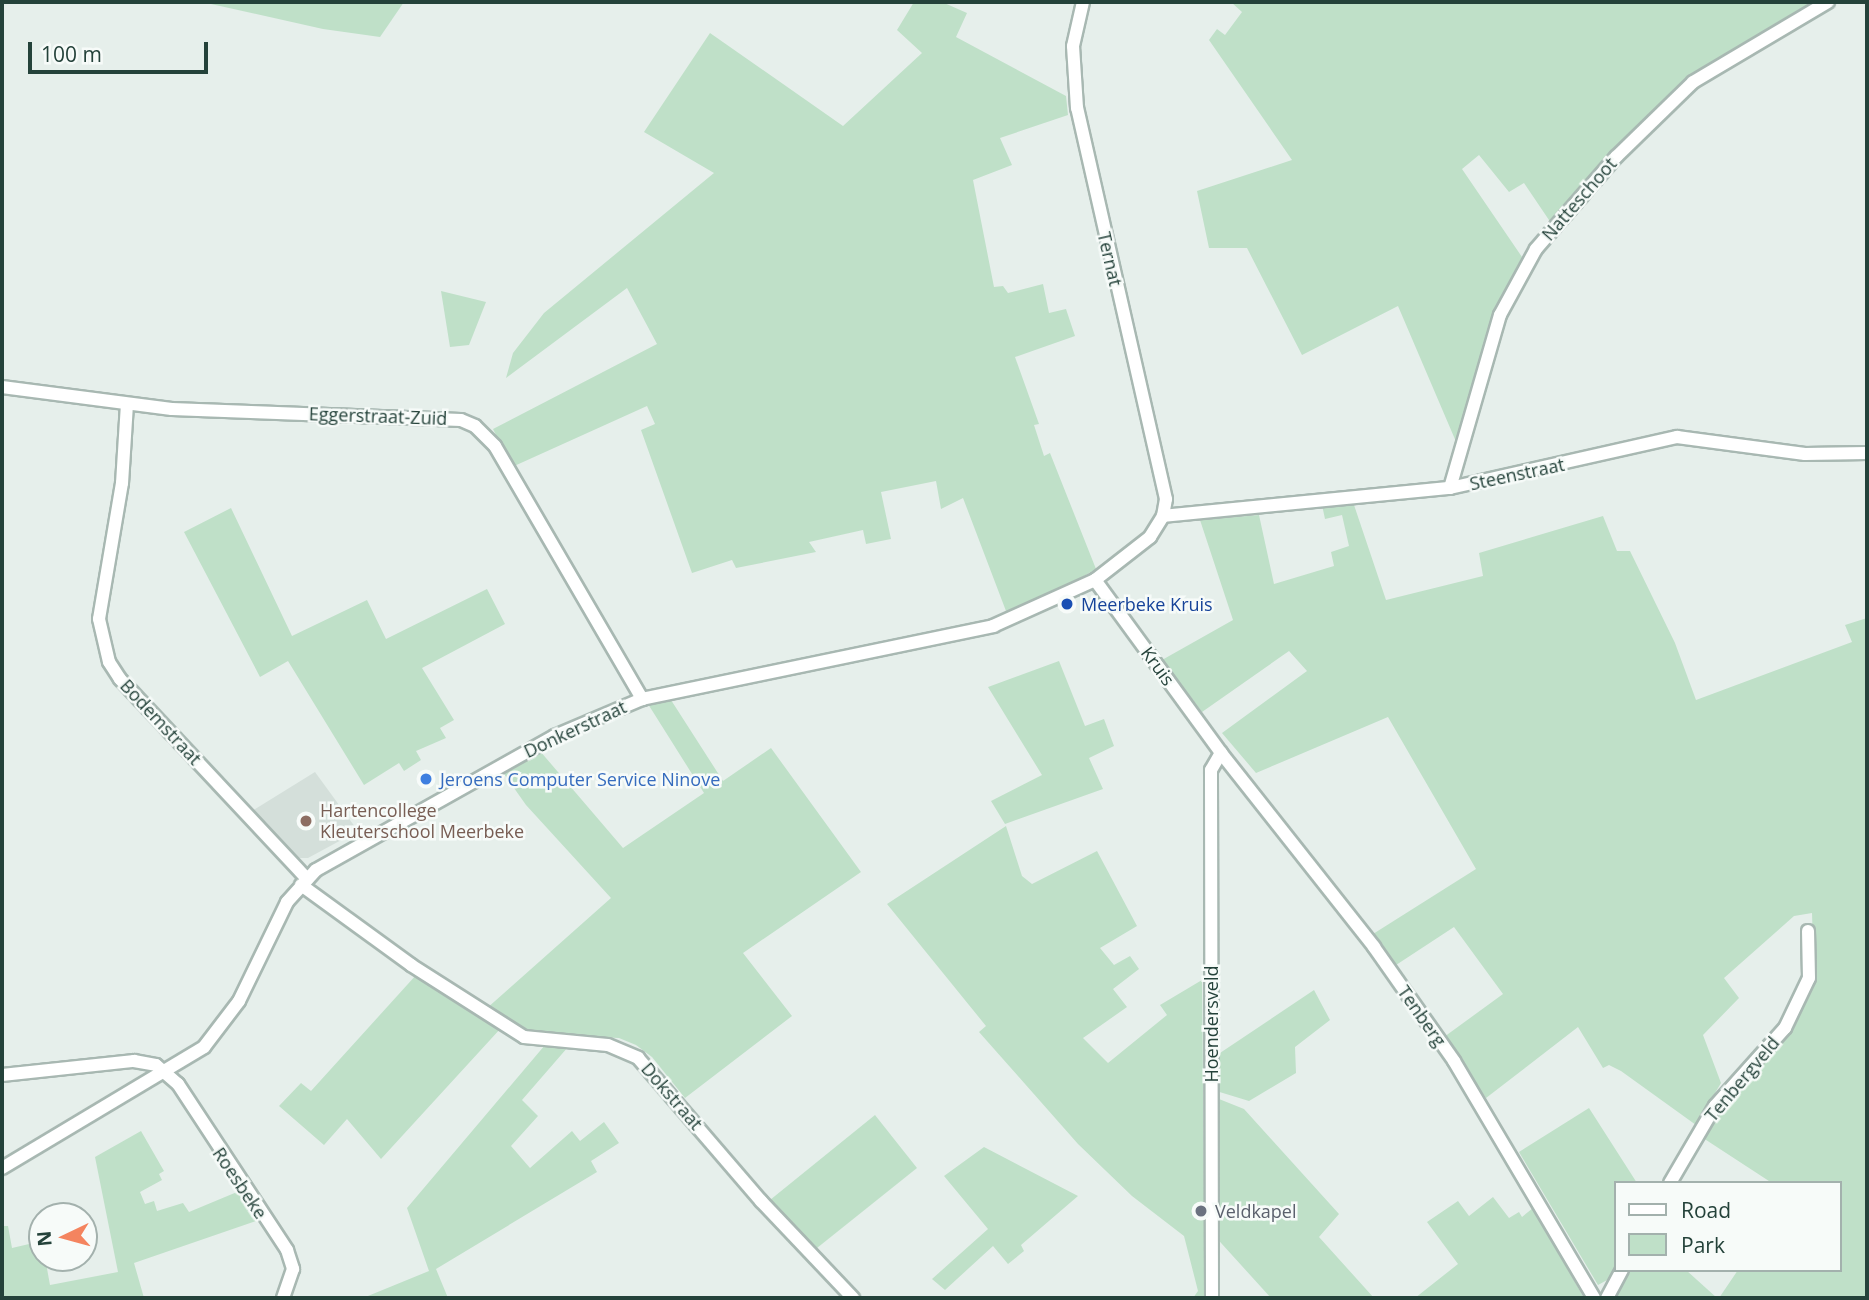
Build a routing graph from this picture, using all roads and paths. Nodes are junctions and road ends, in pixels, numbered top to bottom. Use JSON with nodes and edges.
{"nodes":[{"id":1,"x":1083,"y":2,"type":"edge"},
{"id":2,"x":1828,"y":2,"type":"edge"},
{"id":3,"x":2,"y":387,"type":"edge"},
{"id":4,"x":127,"y":404,"type":"junction"},
{"id":5,"x":1867,"y":453,"type":"edge"},
{"id":6,"x":1450,"y":488,"type":"junction"},
{"id":7,"x":1163,"y":516,"type":"junction"},
{"id":8,"x":1095,"y":580,"type":"junction"},
{"id":9,"x":642,"y":699,"type":"junction"},
{"id":10,"x":1221,"y":753,"type":"junction"},
{"id":11,"x":304,"y":882,"type":"junction"},
{"id":12,"x":1808,"y":931,"type":"dead end"},
{"id":13,"x":3,"y":1073,"type":"edge"},
{"id":14,"x":164,"y":1074,"type":"junction"},
{"id":15,"x":2,"y":1168,"type":"edge"},
{"id":16,"x":1671,"y":1181,"type":"edge"},
{"id":17,"x":1621,"y":1272,"type":"edge"},
{"id":18,"x":283,"y":1298,"type":"edge"},
{"id":19,"x":853,"y":1298,"type":"edge"},
{"id":20,"x":1212,"y":1298,"type":"edge"},
{"id":21,"x":1594,"y":1298,"type":"edge"},
{"id":22,"x":1607,"y":1298,"type":"edge"}],
"edges":[{"from":1,"to":7,"type":"street","name":"Ternat"},
{"from":2,"to":6,"type":"street","name":"Natteschoot"},
{"from":3,"to":4,"type":"street","name":"Eggerstraat-Zuid"},
{"from":4,"to":9,"type":"street","name":"Eggerstraat-Zuid"},
{"from":4,"to":11,"type":"street","name":"Bodemstraat"},
{"from":5,"to":6,"type":"street","name":"Steenstraat"},
{"from":6,"to":7,"type":"street","name":"Steenstraat"},
{"from":7,"to":8,"type":"street","name":"Donkerstraat"},
{"from":8,"to":9,"type":"street","name":"Donkerstraat"},
{"from":8,"to":10,"type":"street","name":"Kruis"},
{"from":9,"to":11,"type":"street","name":"Donkerstraat"},
{"from":10,"to":20,"type":"street","name":"Hoendersveld"},
{"from":10,"to":21,"type":"street","name":"Tenberg"},
{"from":11,"to":14,"type":"street","name":"Donkerstraat"},
{"from":11,"to":19,"type":"street","name":"Dokstraat"},
{"from":12,"to":16,"type":"street","name":"Tenbergveld"},
{"from":13,"to":14,"type":"street","name":"Roesbeke"},
{"from":14,"to":15,"type":"street"},
{"from":14,"to":18,"type":"street","name":"Roesbeke"},
{"from":17,"to":22,"type":"street"}]}
